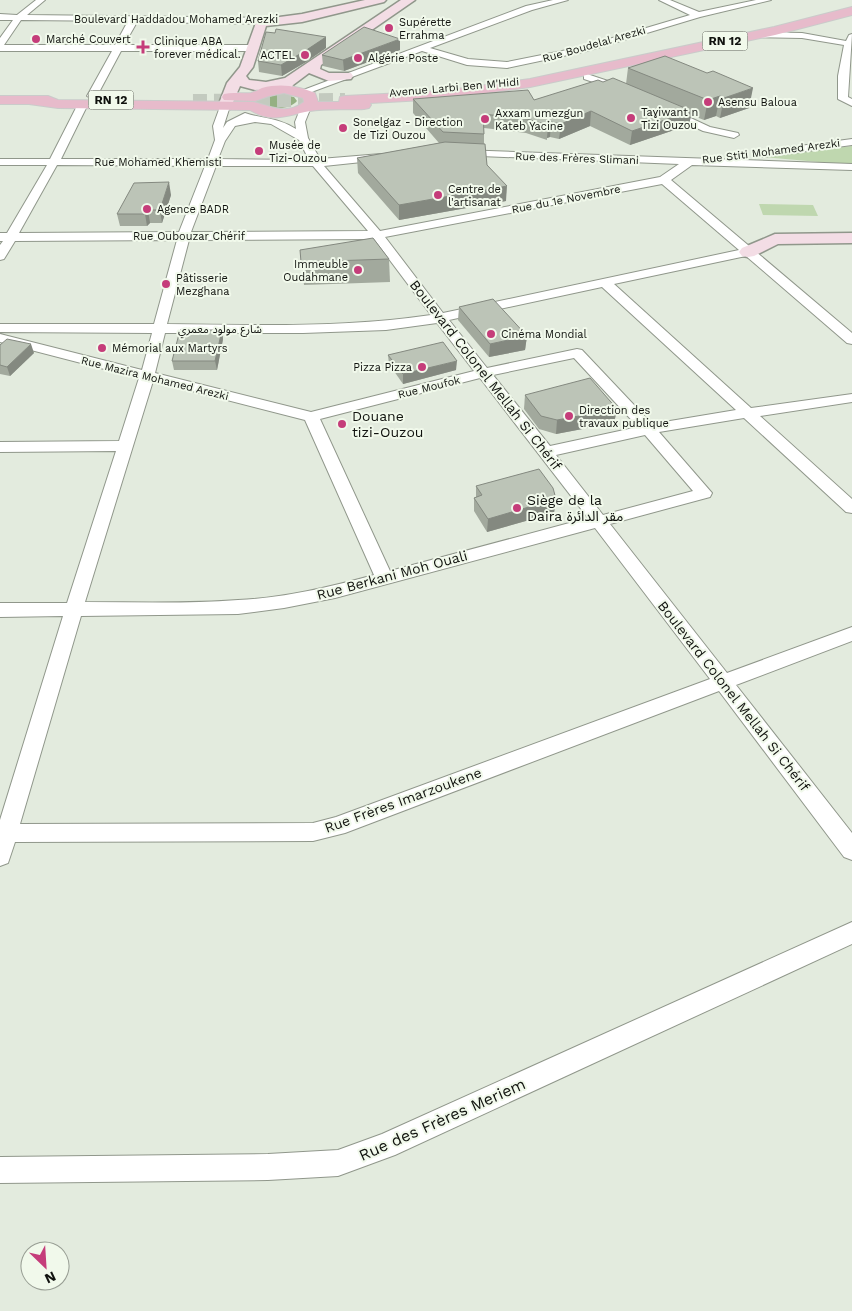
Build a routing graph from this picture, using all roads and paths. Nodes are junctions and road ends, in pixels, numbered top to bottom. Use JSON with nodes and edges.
{"nodes":[{"id":1,"x":40,"y":0,"type":"edge"},
{"id":2,"x":380,"y":0,"type":"edge"},
{"id":3,"x":409,"y":0,"type":"edge"},
{"id":4,"x":564,"y":0,"type":"edge"},
{"id":5,"x":663,"y":0,"type":"edge"},
{"id":6,"x":767,"y":0,"type":"edge"},
{"id":7,"x":852,"y":11,"type":"edge"},
{"id":8,"x":698,"y":15,"type":"junction"},
{"id":9,"x":0,"y":17,"type":"edge"},
{"id":10,"x":19,"y":17,"type":"junction"},
{"id":11,"x":134,"y":19,"type":"junction"},
{"id":12,"x":267,"y":21,"type":"junction"},
{"id":13,"x":810,"y":23,"type":"junction"},
{"id":14,"x":754,"y":35,"type":"junction"},
{"id":15,"x":851,"y":39,"type":"edge"},
{"id":16,"x":0,"y":44,"type":"edge"},
{"id":17,"x":0,"y":48,"type":"edge"},
{"id":18,"x":118,"y":48,"type":"junction"},
{"id":19,"x":252,"y":48,"type":"junction"},
{"id":20,"x":421,"y":48,"type":"junction"},
{"id":21,"x":316,"y":63,"type":"junction"},
{"id":22,"x":592,"y":74,"type":"junction"},
{"id":23,"x":346,"y":76,"type":"junction"},
{"id":24,"x":237,"y":79,"type":"junction"},
{"id":25,"x":287,"y":85,"type":"junction"},
{"id":26,"x":631,"y":93,"type":"edge"},
{"id":27,"x":0,"y":100,"type":"edge"},
{"id":28,"x":30,"y":100,"type":"junction"},
{"id":29,"x":88,"y":100,"type":"junction"},
{"id":30,"x":194,"y":101,"type":"tunnel mouth"},
{"id":31,"x":227,"y":101,"type":"junction"},
{"id":32,"x":257,"y":102,"type":"junction"},
{"id":33,"x":852,"y":103,"type":"edge"},
{"id":34,"x":305,"y":104,"type":"junction"},
{"id":35,"x":656,"y":106,"type":"edge"},
{"id":36,"x":236,"y":121,"type":"junction"},
{"id":37,"x":734,"y":135,"type":"dead end"},
{"id":38,"x":302,"y":138,"type":"junction"},
{"id":39,"x":220,"y":141,"type":"junction"},
{"id":40,"x":852,"y":142,"type":"edge"},
{"id":41,"x":448,"y":152,"type":"edge"},
{"id":42,"x":392,"y":156,"type":"edge"},
{"id":43,"x":690,"y":161,"type":"junction"},
{"id":44,"x":0,"y":162,"type":"edge"},
{"id":45,"x":54,"y":162,"type":"junction"},
{"id":46,"x":212,"y":162,"type":"junction"},
{"id":47,"x":316,"y":163,"type":"junction"},
{"id":48,"x":852,"y":167,"type":"edge"},
{"id":49,"x":664,"y":180,"type":"junction"},
{"id":50,"x":377,"y":235,"type":"junction"},
{"id":51,"x":5,"y":236,"type":"edge"},
{"id":52,"x":184,"y":236,"type":"junction"},
{"id":53,"x":852,"y":238,"type":"edge"},
{"id":54,"x":852,"y":250,"type":"edge"},
{"id":55,"x":748,"y":252,"type":"junction"},
{"id":56,"x":0,"y":256,"type":"edge"},
{"id":57,"x":605,"y":283,"type":"junction"},
{"id":58,"x":440,"y":318,"type":"junction"},
{"id":59,"x":0,"y":328,"type":"edge"},
{"id":60,"x":161,"y":328,"type":"junction"},
{"id":61,"x":0,"y":338,"type":"edge"},
{"id":62,"x":852,"y":340,"type":"edge"},
{"id":63,"x":577,"y":353,"type":"joint"},
{"id":64,"x":483,"y":373,"type":"junction"},
{"id":65,"x":147,"y":376,"type":"junction"},
{"id":66,"x":852,"y":398,"type":"edge"},
{"id":67,"x":748,"y":413,"type":"junction"},
{"id":68,"x":311,"y":417,"type":"junction"},
{"id":69,"x":650,"y":430,"type":"junction"},
{"id":70,"x":125,"y":446,"type":"junction"},
{"id":71,"x":0,"y":447,"type":"edge"},
{"id":72,"x":546,"y":452,"type":"junction"},
{"id":73,"x":852,"y":508,"type":"edge"},
{"id":74,"x":598,"y":520,"type":"junction"},
{"id":75,"x":384,"y":578,"type":"junction"},
{"id":76,"x":0,"y":610,"type":"edge"},
{"id":77,"x":73,"y":611,"type":"junction"},
{"id":78,"x":852,"y":634,"type":"edge"},
{"id":79,"x":724,"y":682,"type":"junction"},
{"id":80,"x":4,"y":833,"type":"edge"},
{"id":81,"x":852,"y":850,"type":"edge"},
{"id":82,"x":0,"y":856,"type":"edge"},
{"id":83,"x":852,"y":933,"type":"edge"},
{"id":84,"x":0,"y":1170,"type":"edge"}],
"edges":[{"from":1,"to":10,"type":"street"},
{"from":2,"to":12,"type":"main road","name":"Boulevard Haddadou Mohamed Arezki"},
{"from":3,"to":21,"type":"main road"},
{"from":4,"to":20,"type":"street"},
{"from":5,"to":8,"type":"street"},
{"from":6,"to":8,"type":"street","name":"Rue Boudelal Arezki"},
{"from":7,"to":13,"type":"main road","name":"Avenue Larbi Ben M'Hidi","number":"RN 12"},
{"from":8,"to":20,"type":"street","name":"Rue Boudelal Arezki"},
{"from":9,"to":10,"type":"street","name":"Boulevard Haddadou Mohamed Arezki"},
{"from":10,"to":11,"type":"street","name":"Boulevard Haddadou Mohamed Arezki"},
{"from":10,"to":16,"type":"street"},
{"from":11,"to":12,"type":"street","name":"Boulevard Haddadou Mohamed Arezki"},
{"from":11,"to":18,"type":"street"},
{"from":12,"to":19,"type":"main road"},
{"from":13,"to":14,"type":"main road","name":"Avenue Larbi Ben M'Hidi","number":"RN 12"},
{"from":13,"to":15,"type":"street"},
{"from":14,"to":15,"type":"street"},
{"from":14,"to":22,"type":"main road","name":"Avenue Larbi Ben M'Hidi","number":"RN 12"},
{"from":15,"to":33,"type":"street"},
{"from":17,"to":18,"type":"street"},
{"from":18,"to":19,"type":"street"},
{"from":18,"to":29,"type":"street"},
{"from":19,"to":24,"type":"main road"},
{"from":20,"to":23,"type":"street"},
{"from":21,"to":23,"type":"main road"},
{"from":21,"to":25,"type":"main road"},
{"from":22,"to":26,"type":"street"},
{"from":22,"to":34,"type":"main road","name":"Avenue Larbi Ben M'Hidi"},
{"from":22,"to":34,"type":"main road","name":"Avenue Larbi Ben M'Hidi"},
{"from":23,"to":34,"type":"street"},
{"from":24,"to":25,"type":"main road"},
{"from":24,"to":31,"type":"main road"},
{"from":24,"to":32,"type":"main road"},
{"from":25,"to":32,"type":"main road"},
{"from":25,"to":34,"type":"main road"},
{"from":27,"to":28,"type":"main road","number":"RN 12"},
{"from":28,"to":29,"type":"main road"},
{"from":28,"to":30,"type":"main road","number":"RN 12"},
{"from":29,"to":31,"type":"main road"},
{"from":29,"to":45,"type":"street"},
{"from":31,"to":32,"type":"main road"},
{"from":31,"to":39,"type":"street"},
{"from":32,"to":34,"type":"main road"},
{"from":32,"to":36,"type":"street"},
{"from":34,"to":38,"type":"street","name":"Boulevard Colonel Mellah Si Chérif"},
{"from":35,"to":37,"type":"street"},
{"from":36,"to":38,"type":"street","name":"Boulevard Colonel Mellah Si Chérif"},
{"from":36,"to":39,"type":"street"},
{"from":38,"to":47,"type":"street","name":"Boulevard Colonel Mellah Si Chérif"},
{"from":39,"to":46,"type":"street"},
{"from":40,"to":43,"type":"street","name":"Rue Stiti Mohamed Arezki"},
{"from":41,"to":43,"type":"street","name":"Rue des Frères Slimani"},
{"from":42,"to":47,"type":"street"},
{"from":43,"to":48,"type":"street","name":"Rue des Frères Slimani"},
{"from":43,"to":49,"type":"street","name":"Rue du 1e Novembre"},
{"from":44,"to":45,"type":"street","name":"Rue Mohamed Khemisti"},
{"from":45,"to":46,"type":"street","name":"Rue Mohamed Khemisti"},
{"from":45,"to":51,"type":"street"},
{"from":46,"to":47,"type":"street","name":"Rue Mohamed Khemisti"},
{"from":46,"to":52,"type":"street"},
{"from":47,"to":50,"type":"street","name":"Boulevard Colonel Mellah Si Chérif"},
{"from":49,"to":50,"type":"street","name":"Rue du 1e Novembre"},
{"from":49,"to":55,"type":"street"},
{"from":50,"to":52,"type":"street","name":"Rue Oubouzar Chérif"},
{"from":50,"to":58,"type":"street","name":"Boulevard Colonel Mellah Si Chérif"},
{"from":51,"to":52,"type":"street","name":"Rue Oubouzar Chérif"},
{"from":51,"to":56,"type":"street"},
{"from":52,"to":60,"type":"street"},
{"from":53,"to":55,"type":"main road"},
{"from":54,"to":55,"type":"main road"},
{"from":55,"to":57,"type":"street","name":"شارع مولود معمري"},
{"from":55,"to":62,"type":"street"},
{"from":57,"to":58,"type":"street","name":"شارع مولود معمري"},
{"from":57,"to":67,"type":"street"},
{"from":58,"to":60,"type":"street","name":"شارع مولود معمري"},
{"from":58,"to":64,"type":"street","name":"Boulevard Colonel Mellah Si Chérif"},
{"from":59,"to":60,"type":"street","name":"شارع مولود معمري"},
{"from":60,"to":65,"type":"street"},
{"from":61,"to":65,"type":"street","name":"Rue Mazira Mohamed Arezki"},
{"from":63,"to":64,"type":"street","name":"Rue Moufok"},
{"from":63,"to":69,"type":"street"},
{"from":64,"to":68,"type":"street","name":"Rue Moufok"},
{"from":64,"to":72,"type":"street","name":"Boulevard Colonel Mellah Si Chérif"},
{"from":65,"to":68,"type":"street","name":"Rue Mazira Mohamed Arezki"},
{"from":65,"to":70,"type":"street"},
{"from":66,"to":67,"type":"street"},
{"from":67,"to":69,"type":"street"},
{"from":67,"to":73,"type":"street"},
{"from":68,"to":75,"type":"street"},
{"from":69,"to":72,"type":"street"},
{"from":69,"to":74,"type":"street","name":"Rue Berkani Moh Ouali"},
{"from":70,"to":71,"type":"street"},
{"from":70,"to":77,"type":"street"},
{"from":72,"to":74,"type":"street","name":"Boulevard Colonel Mellah Si Chérif"},
{"from":74,"to":75,"type":"street","name":"Rue Berkani Moh Ouali"},
{"from":74,"to":79,"type":"street","name":"Boulevard Colonel Mellah Si Chérif"},
{"from":75,"to":77,"type":"street","name":"Rue Berkani Moh Ouali"},
{"from":76,"to":77,"type":"street","name":"Rue Berkani Moh Ouali"},
{"from":77,"to":80,"type":"street"},
{"from":78,"to":79,"type":"street","name":"Rue Frères Imarzoukene"},
{"from":79,"to":80,"type":"street","name":"Rue Frères Imarzoukene"},
{"from":79,"to":81,"type":"street","name":"Boulevard Colonel Mellah Si Chérif"},
{"from":80,"to":82,"type":"street"},
{"from":83,"to":84,"type":"street","name":"Rue des Frères Meriem"}]}
